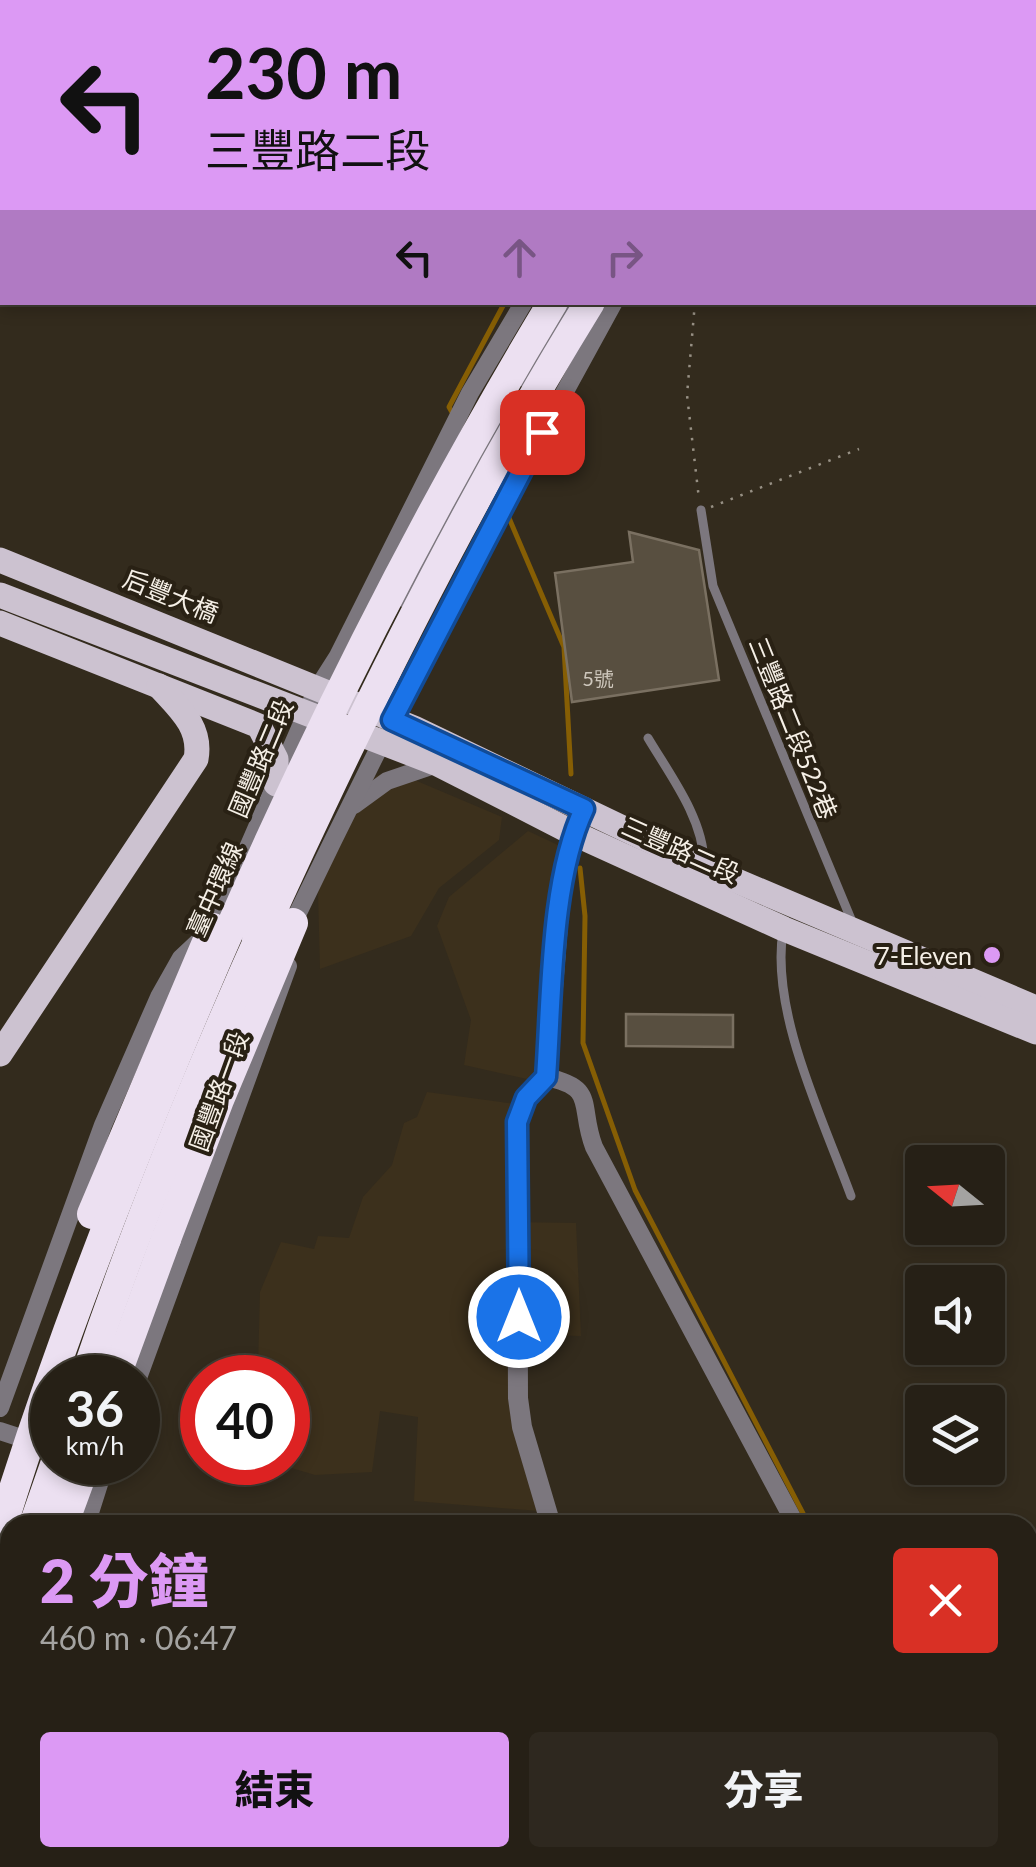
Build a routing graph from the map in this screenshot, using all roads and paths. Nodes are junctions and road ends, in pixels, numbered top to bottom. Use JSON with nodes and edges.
{"nodes":[{"id":1,"x":522,"y":305,"type":"edge"},
{"id":2,"x":551,"y":305,"type":"edge"},
{"id":3,"x":570,"y":305,"type":"edge"},
{"id":4,"x":588,"y":305,"type":"edge"},
{"id":5,"x":612,"y":305,"type":"edge"},
{"id":6,"x":695,"y":305,"type":"edge"},
{"id":7,"x":518,"y":389,"type":"junction"},
{"id":8,"x":554,"y":410,"type":"junction"},
{"id":9,"x":859,"y":449,"type":"dead end"},
{"id":10,"x":701,"y":510,"type":"junction"},
{"id":11,"x":0,"y":560,"type":"edge"},
{"id":12,"x":0,"y":595,"type":"edge"},
{"id":13,"x":0,"y":623,"type":"edge"},
{"id":14,"x":159,"y":686,"type":"junction"},
{"id":15,"x":317,"y":689,"type":"junction"},
{"id":16,"x":306,"y":713,"type":"junction"},
{"id":17,"x":345,"y":715,"type":"junction"},
{"id":18,"x":387,"y":732,"type":"junction"},
{"id":19,"x":648,"y":738,"type":"dead end"},
{"id":20,"x":438,"y":764,"type":"junction"},
{"id":21,"x":276,"y":784,"type":"junction"},
{"id":22,"x":584,"y":809,"type":"junction"},
{"id":23,"x":342,"y":822,"type":"junction"},
{"id":24,"x":573,"y":833,"type":"junction"},
{"id":25,"x":704,"y":867,"type":"junction"},
{"id":26,"x":293,"y":923,"type":"junction"},
{"id":27,"x":213,"y":928,"type":"junction"},
{"id":28,"x":784,"y":928,"type":"junction"},
{"id":29,"x":855,"y":946,"type":"junction"},
{"id":30,"x":260,"y":999,"type":"junction"},
{"id":31,"x":1036,"y":1008,"type":"edge"},
{"id":32,"x":1036,"y":1032,"type":"edge"},
{"id":33,"x":0,"y":1054,"type":"edge"},
{"id":34,"x":546,"y":1077,"type":"junction"},
{"id":35,"x":851,"y":1196,"type":"dead end"},
{"id":36,"x":32,"y":1313,"type":"junction"},
{"id":37,"x":148,"y":1350,"type":"junction"},
{"id":38,"x":93,"y":1355,"type":"edge"},
{"id":39,"x":123,"y":1355,"type":"edge"},
{"id":40,"x":146,"y":1355,"type":"edge"},
{"id":41,"x":0,"y":1408,"type":"edge"},
{"id":42,"x":0,"y":1431,"type":"edge"},
{"id":43,"x":30,"y":1441,"type":"edge"},
{"id":44,"x":0,"y":1474,"type":"edge"},
{"id":45,"x":48,"y":1485,"type":"edge"},
{"id":46,"x":86,"y":1485,"type":"edge"},
{"id":47,"x":94,"y":1485,"type":"edge"},
{"id":48,"x":6,"y":1515,"type":"edge"},
{"id":49,"x":37,"y":1515,"type":"edge"},
{"id":50,"x":69,"y":1515,"type":"edge"},
{"id":51,"x":88,"y":1515,"type":"edge"},
{"id":52,"x":548,"y":1515,"type":"edge"},
{"id":53,"x":791,"y":1515,"type":"edge"}],
"edges":[{"from":1,"to":15,"type":"street","name":"國豐路二段"},
{"from":2,"to":48,"type":"highway","name":"臺中環線","bridge":true},
{"from":3,"to":7,"type":"street"},
{"from":4,"to":38,"type":"highway","bridge":true},
{"from":5,"to":8,"type":"street"},
{"from":6,"to":10,"type":"path"},
{"from":7,"to":8,"type":"street"},
{"from":7,"to":17,"type":"street"},
{"from":8,"to":18,"type":"street"},
{"from":9,"to":10,"type":"path"},
{"from":10,"to":29,"type":"lane","name":"三豐路二段522巷"},
{"from":11,"to":15,"type":"main road","name":"后豐大橋"},
{"from":12,"to":16,"type":"main road"},
{"from":13,"to":14,"type":"main road"},
{"from":14,"to":21,"type":"main road"},
{"from":14,"to":33,"type":"main road"},
{"from":15,"to":16,"type":"street","name":"國豐路二段"},
{"from":15,"to":17,"type":"main road","name":"三豐路二段"},
{"from":16,"to":17,"type":"main road","name":"三豐路二段"},
{"from":16,"to":21,"type":"street","name":"國豐路二段"},
{"from":17,"to":18,"type":"main road","name":"三豐路二段"},
{"from":17,"to":30,"type":"highway"},
{"from":18,"to":20,"type":"main road","name":"三豐路二段"},
{"from":18,"to":22,"type":"main road","name":"三豐路二段"},
{"from":18,"to":23,"type":"street"},
{"from":19,"to":25,"type":"lane"},
{"from":20,"to":23,"type":"street"},
{"from":20,"to":24,"type":"main road","name":"三豐路二段"},
{"from":21,"to":27,"type":"street","name":"國豐路二段"},
{"from":22,"to":24,"type":"street"},
{"from":22,"to":25,"type":"main road","name":"三豐路二段"},
{"from":23,"to":26,"type":"street","name":"國豐路一段"},
{"from":24,"to":28,"type":"main road","name":"三豐路二段"},
{"from":24,"to":34,"type":"street"},
{"from":25,"to":29,"type":"main road","name":"三豐路二段"},
{"from":26,"to":30,"type":"highway"},
{"from":26,"to":37,"type":"street","name":"國豐路一段"},
{"from":27,"to":36,"type":"street","name":"國豐路二段"},
{"from":27,"to":44,"type":"highway"},
{"from":28,"to":29,"type":"main road","name":"三豐路二段"},
{"from":28,"to":35,"type":"lane"},
{"from":29,"to":31,"type":"main road","name":"三豐路二段"},
{"from":29,"to":32,"type":"main road","name":"三豐路二段"},
{"from":30,"to":39,"type":"highway","bridge":true},
{"from":34,"to":52,"type":"street"},
{"from":34,"to":53,"type":"street"},
{"from":36,"to":37,"type":"street"},
{"from":36,"to":41,"type":"street","name":"國豐路二段"},
{"from":37,"to":40,"type":"street","name":"國豐路一段"},
{"from":42,"to":43,"type":"street"},
{"from":45,"to":49,"type":"highway"},
{"from":46,"to":50,"type":"highway"},
{"from":47,"to":51,"type":"street"}]}
